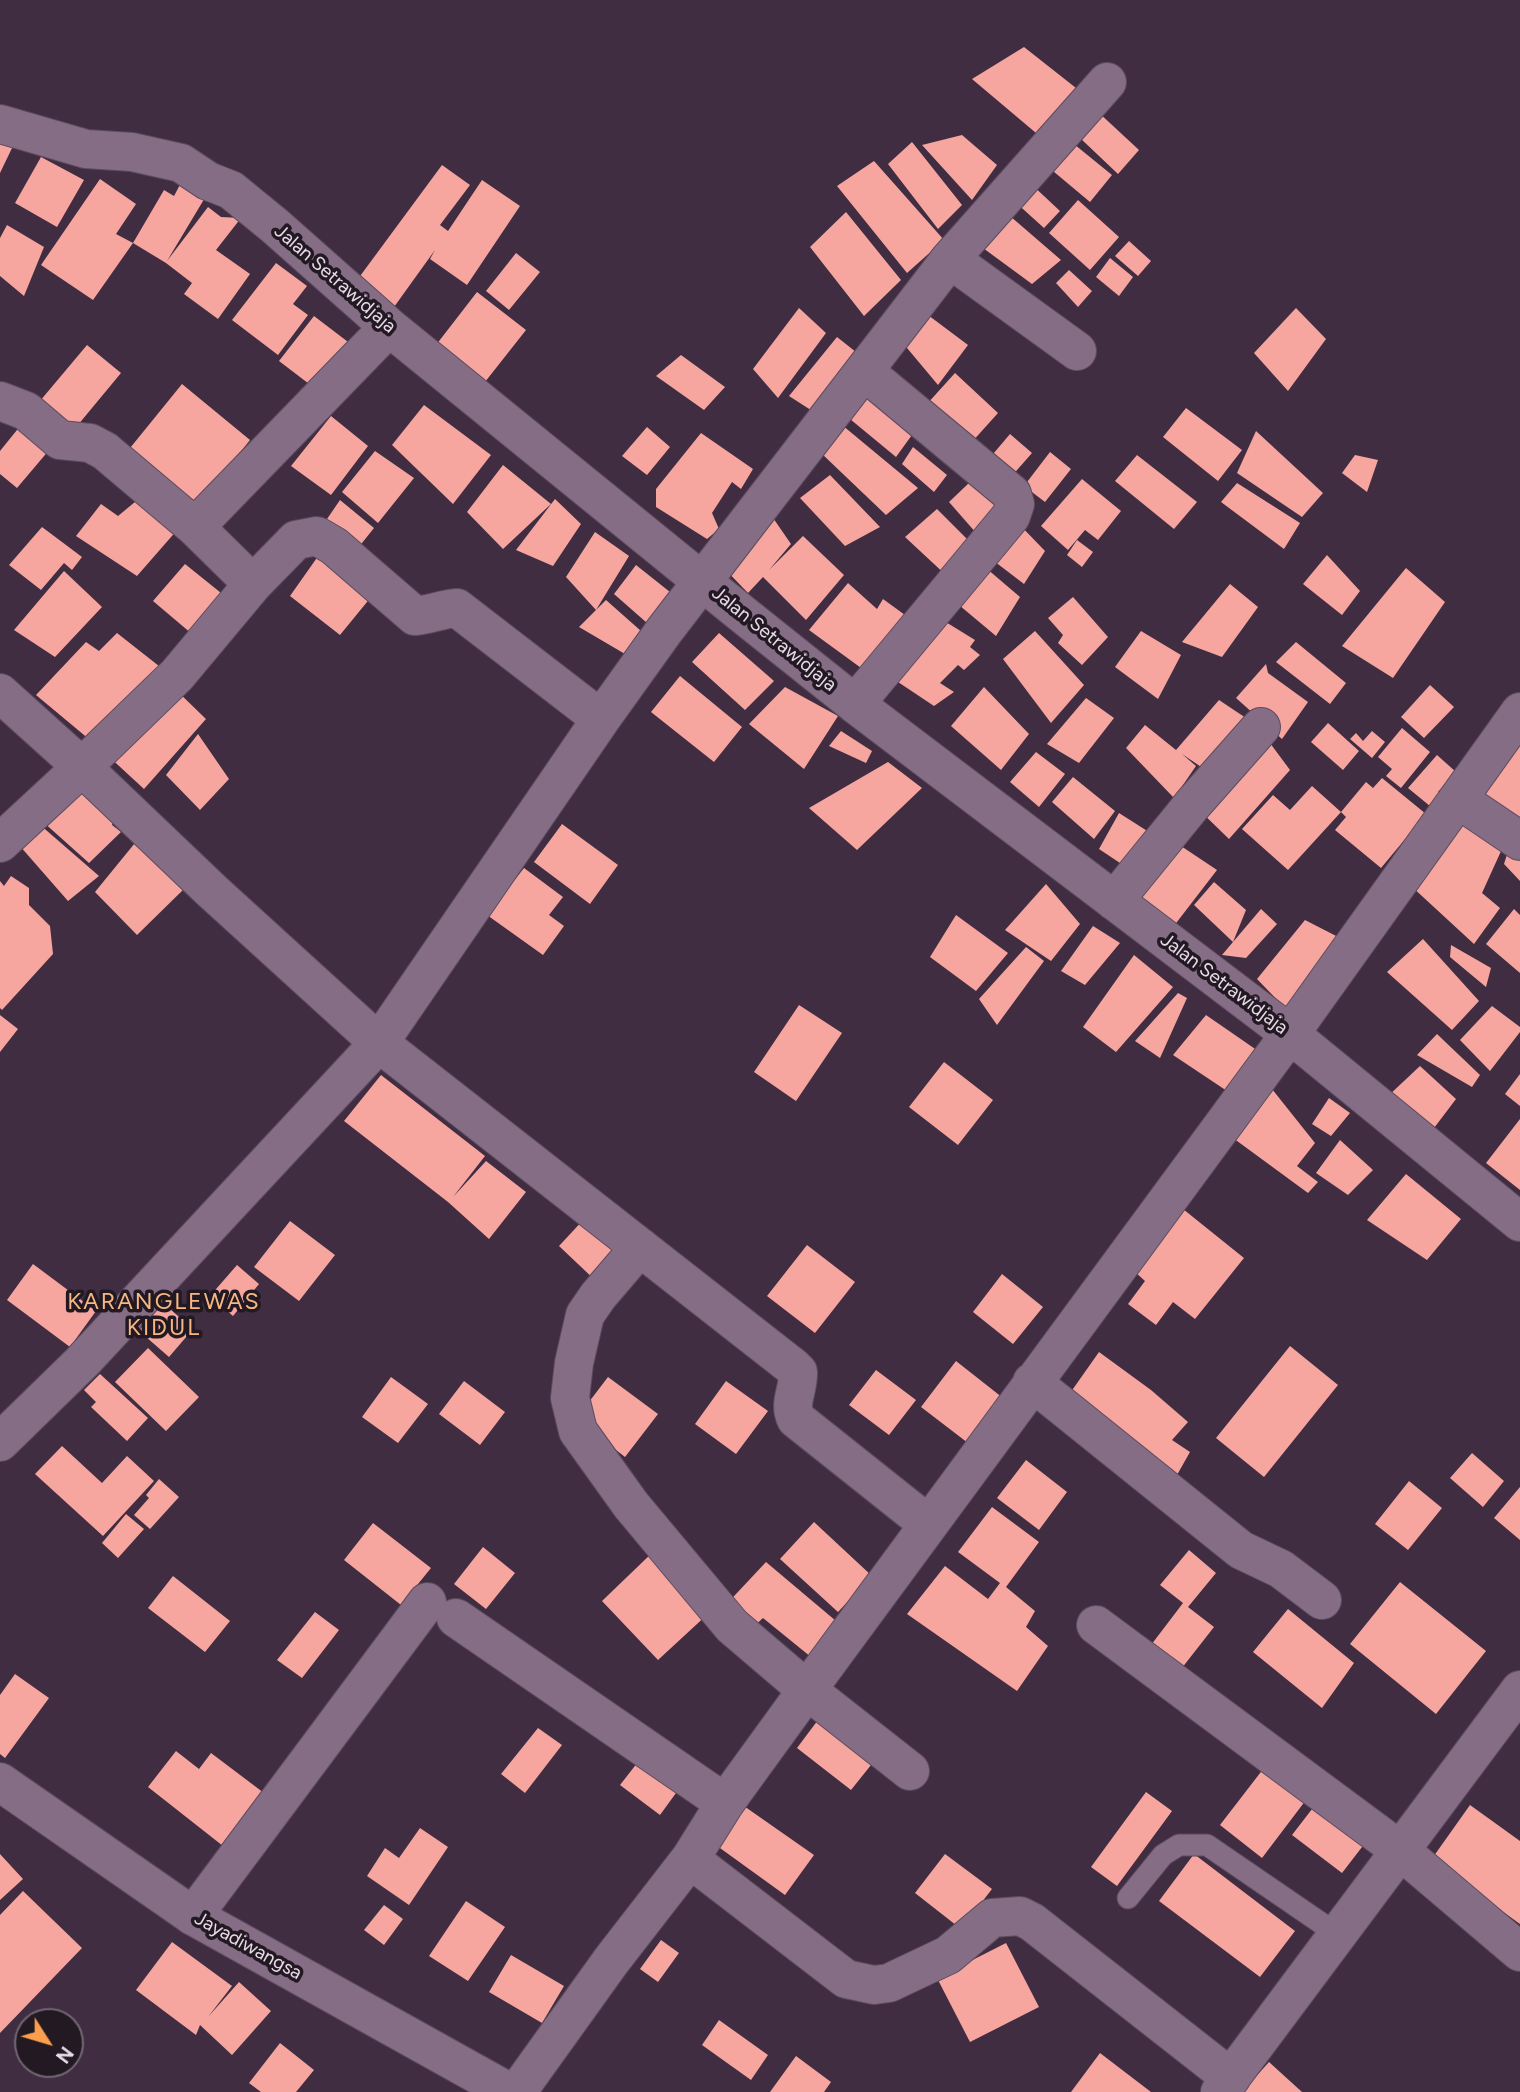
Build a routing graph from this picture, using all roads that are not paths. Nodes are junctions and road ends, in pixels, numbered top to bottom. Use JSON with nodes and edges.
{"nodes":[{"id":1,"x":1107,"y":82,"type":"dead end"},
{"id":2,"x":0,"y":124,"type":"edge"},
{"id":3,"x":950,"y":259,"type":"junction"},
{"id":4,"x":389,"y":327,"type":"junction"},
{"id":5,"x":1077,"y":351,"type":"dead end"},
{"id":6,"x":864,"y":372,"type":"junction"},
{"id":7,"x":0,"y":401,"type":"edge"},
{"id":8,"x":195,"y":527,"type":"junction"},
{"id":9,"x":702,"y":582,"type":"junction"},
{"id":10,"x":253,"y":584,"type":"junction"},
{"id":11,"x":0,"y":693,"type":"edge"},
{"id":12,"x":855,"y":704,"type":"junction"},
{"id":13,"x":1520,"y":712,"type":"edge"},
{"id":14,"x":601,"y":719,"type":"junction"},
{"id":15,"x":1261,"y":727,"type":"dead end"},
{"id":16,"x":82,"y":767,"type":"junction"},
{"id":17,"x":1458,"y":799,"type":"junction"},
{"id":18,"x":1520,"y":841,"type":"edge"},
{"id":19,"x":0,"y":844,"type":"edge"},
{"id":20,"x":1114,"y":901,"type":"junction"},
{"id":21,"x":1290,"y":1034,"type":"junction"},
{"id":22,"x":379,"y":1043,"type":"junction"},
{"id":23,"x":1520,"y":1222,"type":"edge"},
{"id":24,"x":640,"y":1247,"type":"junction"},
{"id":25,"x":1032,"y":1382,"type":"junction"},
{"id":26,"x":0,"y":1442,"type":"edge"},
{"id":27,"x":928,"y":1524,"type":"junction"},
{"id":28,"x":1322,"y":1600,"type":"dead end"},
{"id":29,"x":1096,"y":1625,"type":"dead end"},
{"id":30,"x":807,"y":1690,"type":"junction"},
{"id":31,"x":1520,"y":1690,"type":"edge"},
{"id":32,"x":909,"y":1771,"type":"dead end"},
{"id":33,"x":0,"y":1782,"type":"edge"},
{"id":34,"x":725,"y":1803,"type":"junction"},
{"id":35,"x":1401,"y":1851,"type":"junction"},
{"id":36,"x":690,"y":1859,"type":"junction"},
{"id":37,"x":1128,"y":1898,"type":"dead end"},
{"id":38,"x":193,"y":1916,"type":"junction"},
{"id":39,"x":1337,"y":1934,"type":"junction"},
{"id":40,"x":1520,"y":1952,"type":"edge"},
{"id":41,"x":1225,"y":2085,"type":"edge"},
{"id":42,"x":509,"y":2092,"type":"edge"},
{"id":43,"x":517,"y":2092,"type":"edge"}],
"edges":[{"from":1,"to":3,"type":"street"},
{"from":2,"to":4,"type":"street","name":"Jalan Setrawidjaja"},
{"from":3,"to":5,"type":"street"},
{"from":3,"to":6,"type":"street"},
{"from":4,"to":8,"type":"street"},
{"from":4,"to":9,"type":"street","name":"Jalan Setrawidjaja"},
{"from":6,"to":9,"type":"street"},
{"from":6,"to":12,"type":"street"},
{"from":7,"to":8,"type":"street"},
{"from":8,"to":10,"type":"street"},
{"from":9,"to":12,"type":"street","name":"Jalan Setrawidjaja"},
{"from":9,"to":14,"type":"street"},
{"from":10,"to":14,"type":"street"},
{"from":10,"to":16,"type":"street"},
{"from":11,"to":16,"type":"street"},
{"from":12,"to":20,"type":"street","name":"Jalan Setrawidjaja"},
{"from":13,"to":17,"type":"street"},
{"from":14,"to":22,"type":"street"},
{"from":15,"to":20,"type":"street"},
{"from":16,"to":19,"type":"street"},
{"from":16,"to":22,"type":"street"},
{"from":17,"to":18,"type":"street"},
{"from":17,"to":21,"type":"street"},
{"from":20,"to":21,"type":"street","name":"Jalan Setrawidjaja"},
{"from":21,"to":23,"type":"street","name":"Jalan Setrawidjaja"},
{"from":21,"to":25,"type":"street"},
{"from":22,"to":24,"type":"street"},
{"from":22,"to":26,"type":"street"},
{"from":24,"to":27,"type":"street"},
{"from":24,"to":30,"type":"street"},
{"from":25,"to":27,"type":"street"},
{"from":25,"to":28,"type":"street"},
{"from":27,"to":30,"type":"street"},
{"from":29,"to":35,"type":"street"},
{"from":30,"to":32,"type":"street"},
{"from":30,"to":34,"type":"street"},
{"from":31,"to":35,"type":"street"},
{"from":33,"to":38,"type":"street","name":"Jayadiwangsa"},
{"from":34,"to":36,"type":"street"},
{"from":34,"to":38,"type":"street"},
{"from":35,"to":39,"type":"street"},
{"from":35,"to":40,"type":"street"},
{"from":36,"to":41,"type":"street"},
{"from":36,"to":43,"type":"street"},
{"from":37,"to":39,"type":"lane"},
{"from":38,"to":42,"type":"street","name":"Jayadiwangsa"},
{"from":39,"to":41,"type":"street"}]}
